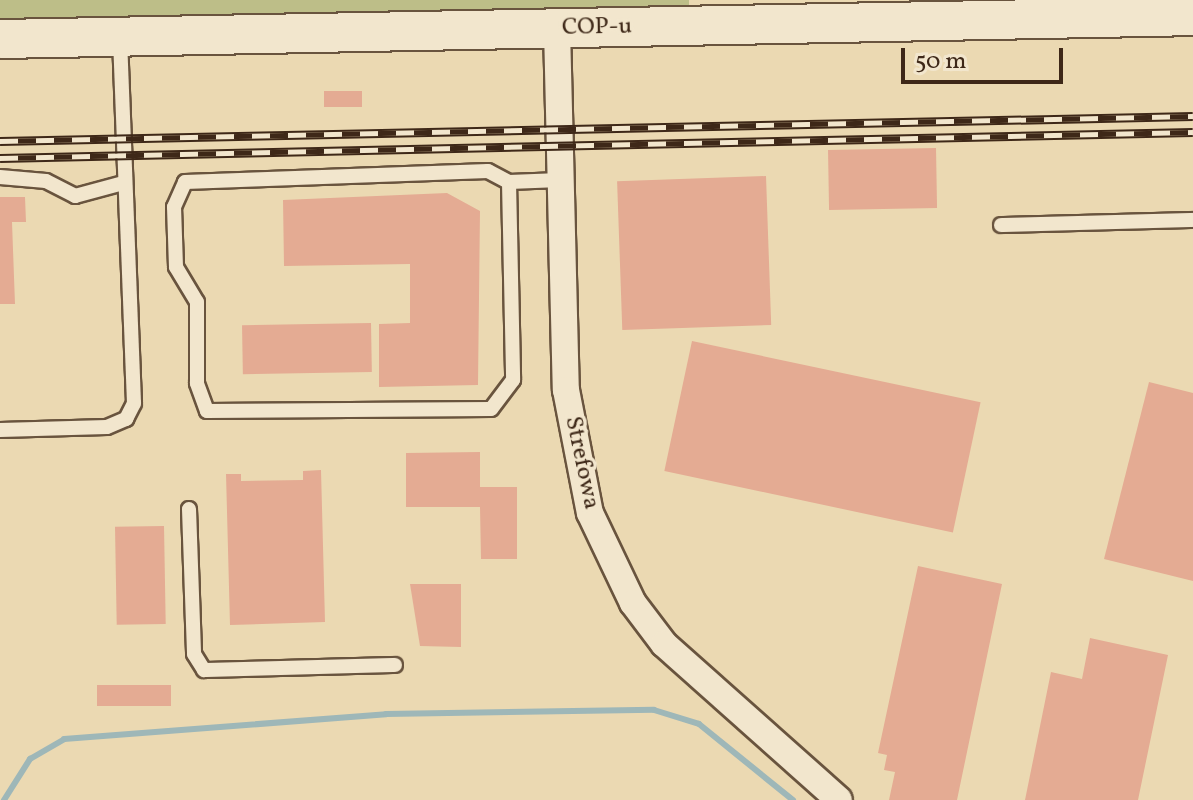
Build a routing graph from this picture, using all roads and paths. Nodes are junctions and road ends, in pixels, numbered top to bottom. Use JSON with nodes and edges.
{"nodes":[{"id":1,"x":1123,"y":9,"type":"edge"},
{"id":2,"x":1193,"y":16,"type":"edge"},
{"id":3,"x":557,"y":29,"type":"junction"},
{"id":4,"x":120,"y":36,"type":"junction"},
{"id":5,"x":0,"y":39,"type":"edge"},
{"id":6,"x":0,"y":177,"type":"edge"},
{"id":7,"x":560,"y":180,"type":"junction"},
{"id":8,"x":509,"y":182,"type":"junction"},
{"id":9,"x":123,"y":183,"type":"junction"},
{"id":10,"x":1193,"y":220,"type":"edge"},
{"id":11,"x":1001,"y":225,"type":"dead end"},
{"id":12,"x":0,"y":430,"type":"edge"},
{"id":13,"x":189,"y":509,"type":"dead end"},
{"id":14,"x":395,"y":665,"type":"dead end"},
{"id":15,"x":839,"y":800,"type":"edge"}],
"edges":[{"from":1,"to":2,"type":"main road","name":"COP-u"},
{"from":1,"to":3,"type":"main road","name":"COP-u"},
{"from":3,"to":4,"type":"main road","name":"COP-u"},
{"from":3,"to":7,"type":"street","name":"Strefowa"},
{"from":4,"to":5,"type":"main road","name":"COP-u"},
{"from":4,"to":9,"type":"lane"},
{"from":6,"to":9,"type":"lane"},
{"from":7,"to":8,"type":"lane"},
{"from":7,"to":15,"type":"street","name":"Strefowa"},
{"from":8,"to":8,"type":"lane"},
{"from":9,"to":12,"type":"lane"},
{"from":10,"to":11,"type":"lane"},
{"from":13,"to":14,"type":"lane"}]}
